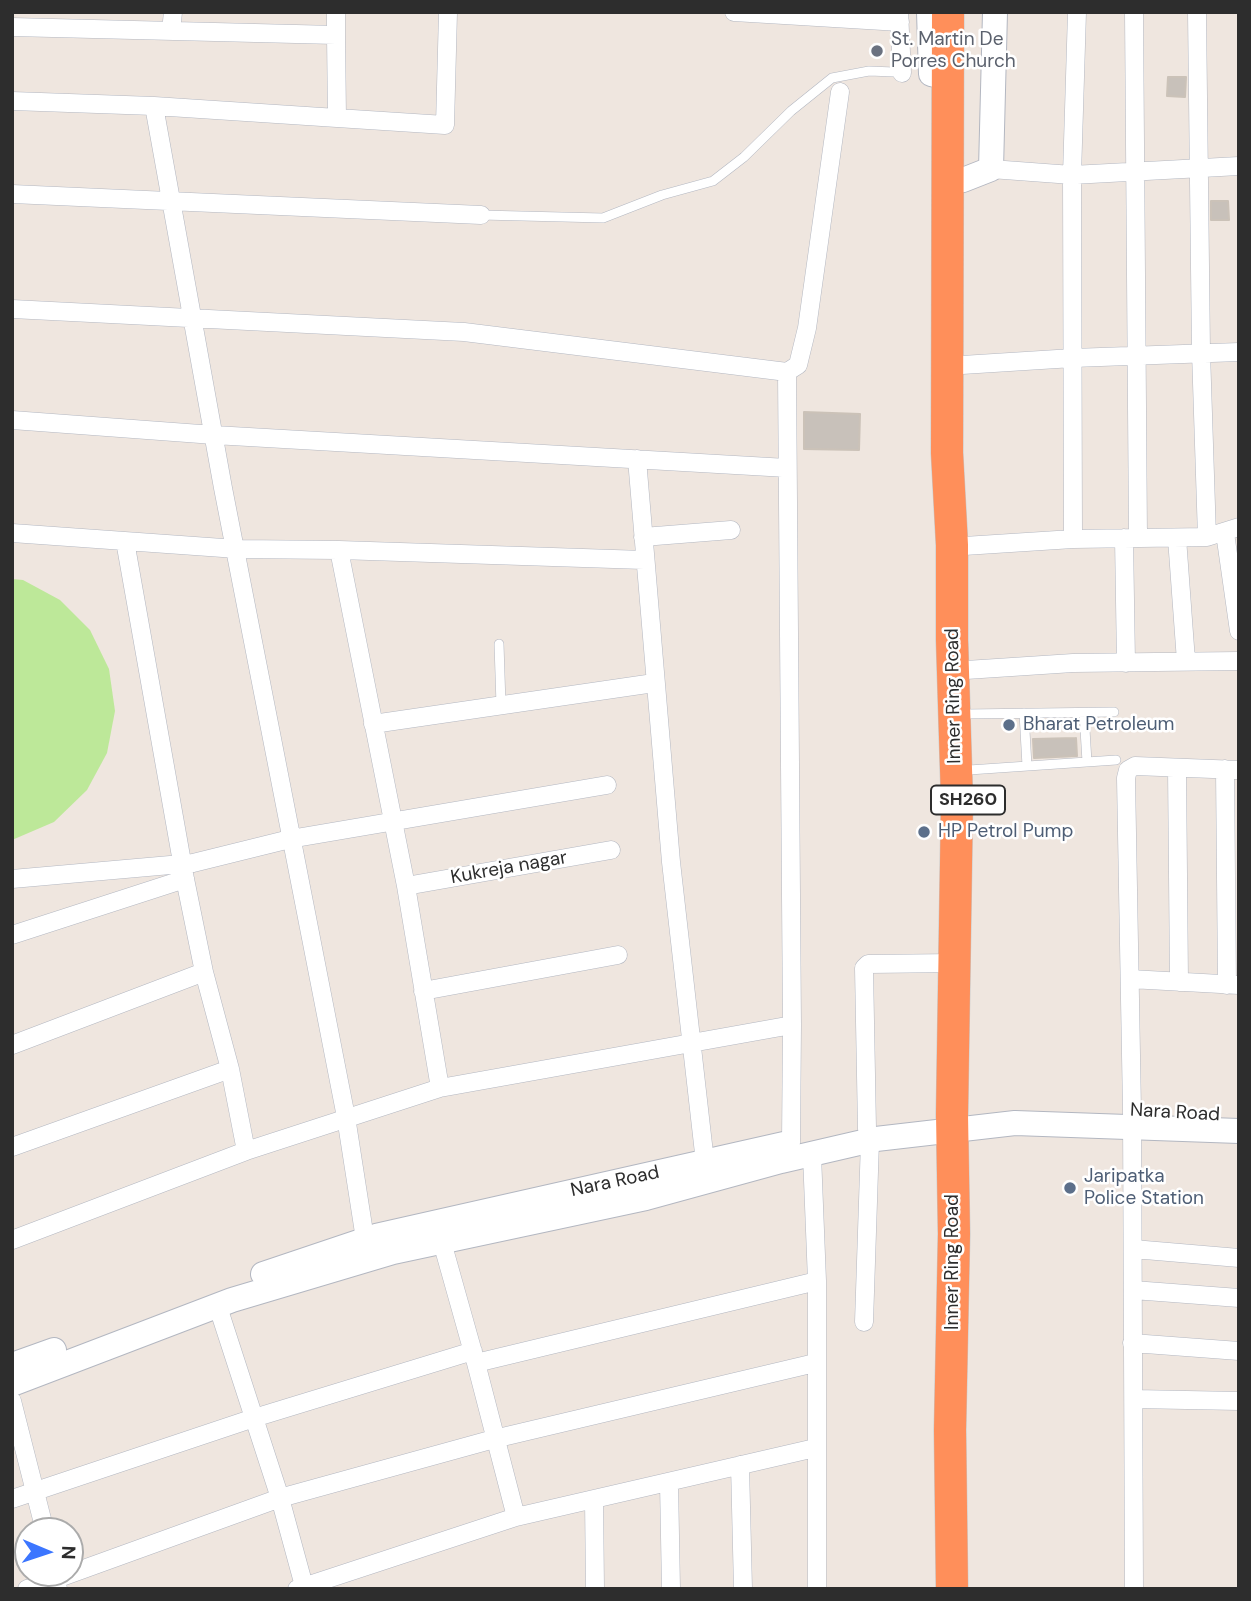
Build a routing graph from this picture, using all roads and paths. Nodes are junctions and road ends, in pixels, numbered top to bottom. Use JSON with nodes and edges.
{"nodes":[{"id":1,"x":173,"y":12,"type":"edge"},
{"id":2,"x":336,"y":12,"type":"edge"},
{"id":3,"x":448,"y":12,"type":"edge"},
{"id":4,"x":734,"y":12,"type":"edge"},
{"id":5,"x":929,"y":12,"type":"edge"},
{"id":6,"x":948,"y":12,"type":"edge"},
{"id":7,"x":967,"y":12,"type":"edge"},
{"id":8,"x":995,"y":12,"type":"edge"},
{"id":9,"x":1077,"y":12,"type":"edge"},
{"id":10,"x":1134,"y":12,"type":"edge"},
{"id":11,"x":1196,"y":12,"type":"edge"},
{"id":12,"x":900,"y":17,"type":"edge"},
{"id":13,"x":12,"y":27,"type":"edge"},
{"id":14,"x":171,"y":31,"type":"junction"},
{"id":15,"x":336,"y":35,"type":"junction"},
{"id":16,"x":898,"y":73,"type":"junction"},
{"id":17,"x":940,"y":76,"type":"junction"},
{"id":18,"x":840,"y":92,"type":"dead end"},
{"id":19,"x":12,"y":101,"type":"edge"},
{"id":20,"x":153,"y":106,"type":"junction"},
{"id":21,"x":337,"y":118,"type":"junction"},
{"id":22,"x":1239,"y":166,"type":"edge"},
{"id":23,"x":1199,"y":169,"type":"junction"},
{"id":24,"x":1136,"y":173,"type":"junction"},
{"id":25,"x":977,"y":174,"type":"junction"},
{"id":26,"x":1072,"y":175,"type":"junction"},
{"id":27,"x":12,"y":194,"type":"edge"},
{"id":28,"x":171,"y":201,"type":"junction"},
{"id":29,"x":481,"y":215,"type":"joint"},
{"id":30,"x":12,"y":309,"type":"edge"},
{"id":31,"x":192,"y":318,"type":"junction"},
{"id":32,"x":1201,"y":352,"type":"junction"},
{"id":33,"x":1239,"y":352,"type":"edge"},
{"id":34,"x":1138,"y":356,"type":"junction"},
{"id":35,"x":1073,"y":358,"type":"junction"},
{"id":36,"x":962,"y":365,"type":"junction"},
{"id":37,"x":786,"y":372,"type":"junction"},
{"id":38,"x":12,"y":420,"type":"edge"},
{"id":39,"x":214,"y":435,"type":"junction"},
{"id":40,"x":637,"y":459,"type":"junction"},
{"id":41,"x":787,"y":468,"type":"junction"},
{"id":42,"x":731,"y":530,"type":"dead end"},
{"id":43,"x":1224,"y":532,"type":"edge"},
{"id":44,"x":12,"y":533,"type":"edge"},
{"id":45,"x":643,"y":537,"type":"junction"},
{"id":46,"x":1131,"y":538,"type":"junction"},
{"id":47,"x":1177,"y":538,"type":"junction"},
{"id":48,"x":1073,"y":539,"type":"junction"},
{"id":49,"x":125,"y":541,"type":"junction"},
{"id":50,"x":964,"y":546,"type":"junction"},
{"id":51,"x":237,"y":549,"type":"junction"},
{"id":52,"x":339,"y":550,"type":"junction"},
{"id":53,"x":645,"y":560,"type":"junction"},
{"id":54,"x":1239,"y":631,"type":"edge"},
{"id":55,"x":499,"y":644,"type":"dead end"},
{"id":56,"x":1186,"y":661,"type":"junction"},
{"id":57,"x":1239,"y":661,"type":"edge"},
{"id":58,"x":1126,"y":663,"type":"junction"},
{"id":59,"x":966,"y":670,"type":"junction"},
{"id":60,"x":654,"y":683,"type":"junction"},
{"id":61,"x":502,"y":705,"type":"junction"},
{"id":62,"x":1114,"y":712,"type":"dead end"},
{"id":63,"x":1024,"y":713,"type":"junction"},
{"id":64,"x":1084,"y":713,"type":"junction"},
{"id":65,"x":966,"y":714,"type":"junction"},
{"id":66,"x":373,"y":724,"type":"junction"},
{"id":67,"x":1116,"y":760,"type":"dead end"},
{"id":68,"x":1087,"y":762,"type":"junction"},
{"id":69,"x":1027,"y":766,"type":"junction"},
{"id":70,"x":1177,"y":768,"type":"junction"},
{"id":71,"x":1232,"y":769,"type":"edge"},
{"id":72,"x":969,"y":770,"type":"junction"},
{"id":73,"x":607,"y":785,"type":"dead end"},
{"id":74,"x":393,"y":821,"type":"junction"},
{"id":75,"x":290,"y":839,"type":"junction"},
{"id":76,"x":611,"y":850,"type":"dead end"},
{"id":77,"x":184,"y":872,"type":"junction"},
{"id":78,"x":12,"y":879,"type":"edge"},
{"id":79,"x":406,"y":886,"type":"junction"},
{"id":80,"x":12,"y":935,"type":"edge"},
{"id":81,"x":618,"y":955,"type":"dead end"},
{"id":82,"x":955,"y":963,"type":"junction"},
{"id":83,"x":204,"y":972,"type":"junction"},
{"id":84,"x":1130,"y":979,"type":"junction"},
{"id":85,"x":1179,"y":982,"type":"junction"},
{"id":86,"x":1233,"y":985,"type":"edge"},
{"id":87,"x":423,"y":991,"type":"junction"},
{"id":88,"x":792,"y":1026,"type":"junction"},
{"id":89,"x":691,"y":1042,"type":"junction"},
{"id":90,"x":12,"y":1045,"type":"edge"},
{"id":91,"x":230,"y":1069,"type":"junction"},
{"id":92,"x":440,"y":1088,"type":"junction"},
{"id":93,"x":1239,"y":1116,"type":"edge"},
{"id":94,"x":346,"y":1117,"type":"junction"},
{"id":95,"x":1132,"y":1118,"type":"junction"},
{"id":96,"x":961,"y":1121,"type":"junction"},
{"id":97,"x":1239,"y":1131,"type":"edge"},
{"id":98,"x":868,"y":1135,"type":"junction"},
{"id":99,"x":12,"y":1147,"type":"edge"},
{"id":100,"x":801,"y":1149,"type":"junction"},
{"id":101,"x":246,"y":1151,"type":"junction"},
{"id":102,"x":705,"y":1162,"type":"junction"},
{"id":103,"x":365,"y":1239,"type":"junction"},
{"id":104,"x":12,"y":1240,"type":"edge"},
{"id":105,"x":442,"y":1242,"type":"junction"},
{"id":106,"x":1133,"y":1248,"type":"junction"},
{"id":107,"x":1239,"y":1258,"type":"edge"},
{"id":108,"x":817,"y":1281,"type":"junction"},
{"id":109,"x":1133,"y":1290,"type":"junction"},
{"id":110,"x":1239,"y":1298,"type":"edge"},
{"id":111,"x":218,"y":1307,"type":"junction"},
{"id":112,"x":864,"y":1322,"type":"dead end"},
{"id":113,"x":1132,"y":1343,"type":"junction"},
{"id":114,"x":1239,"y":1351,"type":"edge"},
{"id":115,"x":475,"y":1357,"type":"junction"},
{"id":116,"x":816,"y":1363,"type":"junction"},
{"id":117,"x":12,"y":1365,"type":"edge"},
{"id":118,"x":12,"y":1384,"type":"edge"},
{"id":119,"x":1134,"y":1399,"type":"junction"},
{"id":120,"x":12,"y":1401,"type":"edge"},
{"id":121,"x":1239,"y":1401,"type":"edge"},
{"id":122,"x":254,"y":1418,"type":"junction"},
{"id":123,"x":494,"y":1439,"type":"junction"},
{"id":124,"x":815,"y":1448,"type":"junction"},
{"id":125,"x":740,"y":1465,"type":"junction"},
{"id":126,"x":669,"y":1483,"type":"junction"},
{"id":127,"x":36,"y":1491,"type":"junction"},
{"id":128,"x":280,"y":1498,"type":"junction"},
{"id":129,"x":12,"y":1499,"type":"edge"},
{"id":130,"x":594,"y":1499,"type":"junction"},
{"id":131,"x":42,"y":1517,"type":"edge"},
{"id":132,"x":516,"y":1517,"type":"junction"},
{"id":133,"x":84,"y":1570,"type":"edge"},
{"id":134,"x":301,"y":1587,"type":"edge"},
{"id":135,"x":595,"y":1589,"type":"edge"},
{"id":136,"x":671,"y":1589,"type":"edge"},
{"id":137,"x":743,"y":1589,"type":"edge"},
{"id":138,"x":817,"y":1589,"type":"edge"},
{"id":139,"x":952,"y":1589,"type":"edge"},
{"id":140,"x":969,"y":1589,"type":"edge"},
{"id":141,"x":1134,"y":1589,"type":"edge"}],
"edges":[{"from":1,"to":14,"type":"street"},
{"from":2,"to":15,"type":"street"},
{"from":3,"to":21,"type":"street"},
{"from":4,"to":12,"type":"street"},
{"from":5,"to":17,"type":"main road"},
{"from":6,"to":17,"type":"highway","name":"Inner Ring Road"},
{"from":7,"to":25,"type":"highway","name":"Inner Ring Road","number":"SH260"},
{"from":8,"to":25,"type":"main road"},
{"from":9,"to":26,"type":"street"},
{"from":10,"to":24,"type":"street"},
{"from":11,"to":23,"type":"street"},
{"from":12,"to":16,"type":"street"},
{"from":13,"to":14,"type":"street"},
{"from":14,"to":15,"type":"street"},
{"from":15,"to":21,"type":"street"},
{"from":16,"to":17,"type":"street"},
{"from":16,"to":29,"type":"lane"},
{"from":17,"to":82,"type":"highway","name":"Inner Ring Road"},
{"from":18,"to":37,"type":"street"},
{"from":19,"to":20,"type":"street"},
{"from":20,"to":21,"type":"street"},
{"from":20,"to":28,"type":"street"},
{"from":22,"to":23,"type":"street"},
{"from":23,"to":24,"type":"street"},
{"from":23,"to":32,"type":"street"},
{"from":24,"to":26,"type":"street"},
{"from":24,"to":34,"type":"street"},
{"from":25,"to":26,"type":"street"},
{"from":25,"to":36,"type":"highway","name":"Inner Ring Road","number":"SH260"},
{"from":26,"to":35,"type":"street"},
{"from":27,"to":28,"type":"street"},
{"from":28,"to":29,"type":"street"},
{"from":28,"to":31,"type":"street"},
{"from":30,"to":31,"type":"street"},
{"from":31,"to":37,"type":"street"},
{"from":31,"to":39,"type":"street"},
{"from":32,"to":33,"type":"street"},
{"from":32,"to":34,"type":"street"},
{"from":32,"to":43,"type":"street"},
{"from":34,"to":35,"type":"street"},
{"from":34,"to":46,"type":"street"},
{"from":35,"to":36,"type":"street"},
{"from":35,"to":48,"type":"street"},
{"from":36,"to":50,"type":"highway","name":"Inner Ring Road","number":"SH260"},
{"from":37,"to":41,"type":"street"},
{"from":38,"to":39,"type":"street"},
{"from":39,"to":40,"type":"street"},
{"from":39,"to":51,"type":"street"},
{"from":40,"to":41,"type":"street"},
{"from":40,"to":45,"type":"street"},
{"from":41,"to":88,"type":"street"},
{"from":42,"to":45,"type":"street"},
{"from":43,"to":47,"type":"street"},
{"from":43,"to":54,"type":"street"},
{"from":44,"to":49,"type":"street"},
{"from":45,"to":53,"type":"street"},
{"from":46,"to":47,"type":"street"},
{"from":46,"to":48,"type":"street"},
{"from":46,"to":58,"type":"street"},
{"from":47,"to":56,"type":"street"},
{"from":48,"to":50,"type":"street"},
{"from":49,"to":51,"type":"street"},
{"from":49,"to":77,"type":"street"},
{"from":50,"to":59,"type":"highway","name":"Inner Ring Road","number":"SH260"},
{"from":51,"to":52,"type":"street"},
{"from":51,"to":75,"type":"street"},
{"from":52,"to":53,"type":"street"},
{"from":52,"to":66,"type":"street"},
{"from":53,"to":60,"type":"street"},
{"from":55,"to":61,"type":"lane"},
{"from":56,"to":57,"type":"street"},
{"from":56,"to":58,"type":"street"},
{"from":58,"to":59,"type":"street"},
{"from":59,"to":65,"type":"highway","name":"Inner Ring Road","number":"SH260"},
{"from":60,"to":61,"type":"street"},
{"from":60,"to":89,"type":"street"},
{"from":61,"to":66,"type":"street"},
{"from":62,"to":64,"type":"lane"},
{"from":63,"to":64,"type":"lane"},
{"from":63,"to":65,"type":"lane"},
{"from":63,"to":69,"type":"lane"},
{"from":64,"to":68,"type":"lane"},
{"from":65,"to":72,"type":"highway","name":"Inner Ring Road","number":"SH260"},
{"from":66,"to":74,"type":"street"},
{"from":67,"to":68,"type":"lane"},
{"from":68,"to":69,"type":"lane"},
{"from":69,"to":72,"type":"lane"},
{"from":70,"to":71,"type":"street"},
{"from":70,"to":84,"type":"street"},
{"from":70,"to":85,"type":"street"},
{"from":71,"to":86,"type":"street"},
{"from":72,"to":96,"type":"highway","name":"Inner Ring Road","number":"SH260"},
{"from":73,"to":74,"type":"street"},
{"from":74,"to":75,"type":"street"},
{"from":74,"to":79,"type":"street"},
{"from":75,"to":77,"type":"street"},
{"from":75,"to":94,"type":"street"},
{"from":76,"to":79,"type":"street","name":"Kukreja nagar"},
{"from":77,"to":78,"type":"street"},
{"from":77,"to":80,"type":"street"},
{"from":77,"to":83,"type":"street"},
{"from":79,"to":87,"type":"street"},
{"from":81,"to":87,"type":"street"},
{"from":82,"to":96,"type":"highway","name":"Inner Ring Road"},
{"from":82,"to":98,"type":"street"},
{"from":83,"to":90,"type":"street"},
{"from":83,"to":91,"type":"street"},
{"from":84,"to":85,"type":"street"},
{"from":84,"to":95,"type":"street"},
{"from":85,"to":86,"type":"street"},
{"from":87,"to":92,"type":"street"},
{"from":88,"to":89,"type":"street"},
{"from":88,"to":100,"type":"street"},
{"from":89,"to":92,"type":"street"},
{"from":89,"to":102,"type":"street"},
{"from":91,"to":99,"type":"street"},
{"from":91,"to":101,"type":"street"},
{"from":92,"to":94,"type":"street"},
{"from":93,"to":95,"type":"main road","name":"Nara Road"},
{"from":94,"to":101,"type":"street"},
{"from":94,"to":103,"type":"street"},
{"from":95,"to":96,"type":"main road","name":"Nara Road"},
{"from":95,"to":97,"type":"main road","name":"Nara Road"},
{"from":95,"to":106,"type":"street"},
{"from":96,"to":98,"type":"main road","name":"Nara Road"},
{"from":96,"to":139,"type":"highway","name":"Inner Ring Road"},
{"from":96,"to":140,"type":"highway","name":"Inner Ring Road","number":"SH260"},
{"from":98,"to":100,"type":"main road","name":"Nara Road"},
{"from":98,"to":112,"type":"street"},
{"from":100,"to":102,"type":"main road","name":"Nara Road"},
{"from":100,"to":105,"type":"main road","name":"Nara Road"},
{"from":100,"to":108,"type":"street"},
{"from":101,"to":104,"type":"street"},
{"from":102,"to":103,"type":"main road","name":"Nara Road"},
{"from":103,"to":117,"type":"main road","name":"Nara Road"},
{"from":105,"to":111,"type":"main road","name":"Nara Road"},
{"from":105,"to":115,"type":"street"},
{"from":106,"to":107,"type":"street"},
{"from":106,"to":109,"type":"street"},
{"from":108,"to":115,"type":"street"},
{"from":108,"to":116,"type":"street"},
{"from":109,"to":110,"type":"street"},
{"from":109,"to":113,"type":"street"},
{"from":111,"to":118,"type":"main road","name":"Nara Road"},
{"from":111,"to":122,"type":"street"},
{"from":113,"to":114,"type":"street"},
{"from":113,"to":119,"type":"street"},
{"from":115,"to":122,"type":"street"},
{"from":115,"to":123,"type":"street"},
{"from":116,"to":123,"type":"street"},
{"from":116,"to":124,"type":"street"},
{"from":119,"to":121,"type":"street"},
{"from":119,"to":141,"type":"street"},
{"from":120,"to":127,"type":"street"},
{"from":122,"to":127,"type":"street"},
{"from":122,"to":128,"type":"street"},
{"from":123,"to":128,"type":"street"},
{"from":123,"to":132,"type":"street"},
{"from":124,"to":125,"type":"street"},
{"from":124,"to":138,"type":"street"},
{"from":125,"to":126,"type":"street"},
{"from":125,"to":137,"type":"street"},
{"from":126,"to":130,"type":"street"},
{"from":126,"to":136,"type":"street"},
{"from":127,"to":129,"type":"street"},
{"from":127,"to":131,"type":"street"},
{"from":128,"to":133,"type":"street"},
{"from":128,"to":134,"type":"street"},
{"from":130,"to":132,"type":"street"},
{"from":130,"to":135,"type":"street"},
{"from":132,"to":134,"type":"street"}]}
